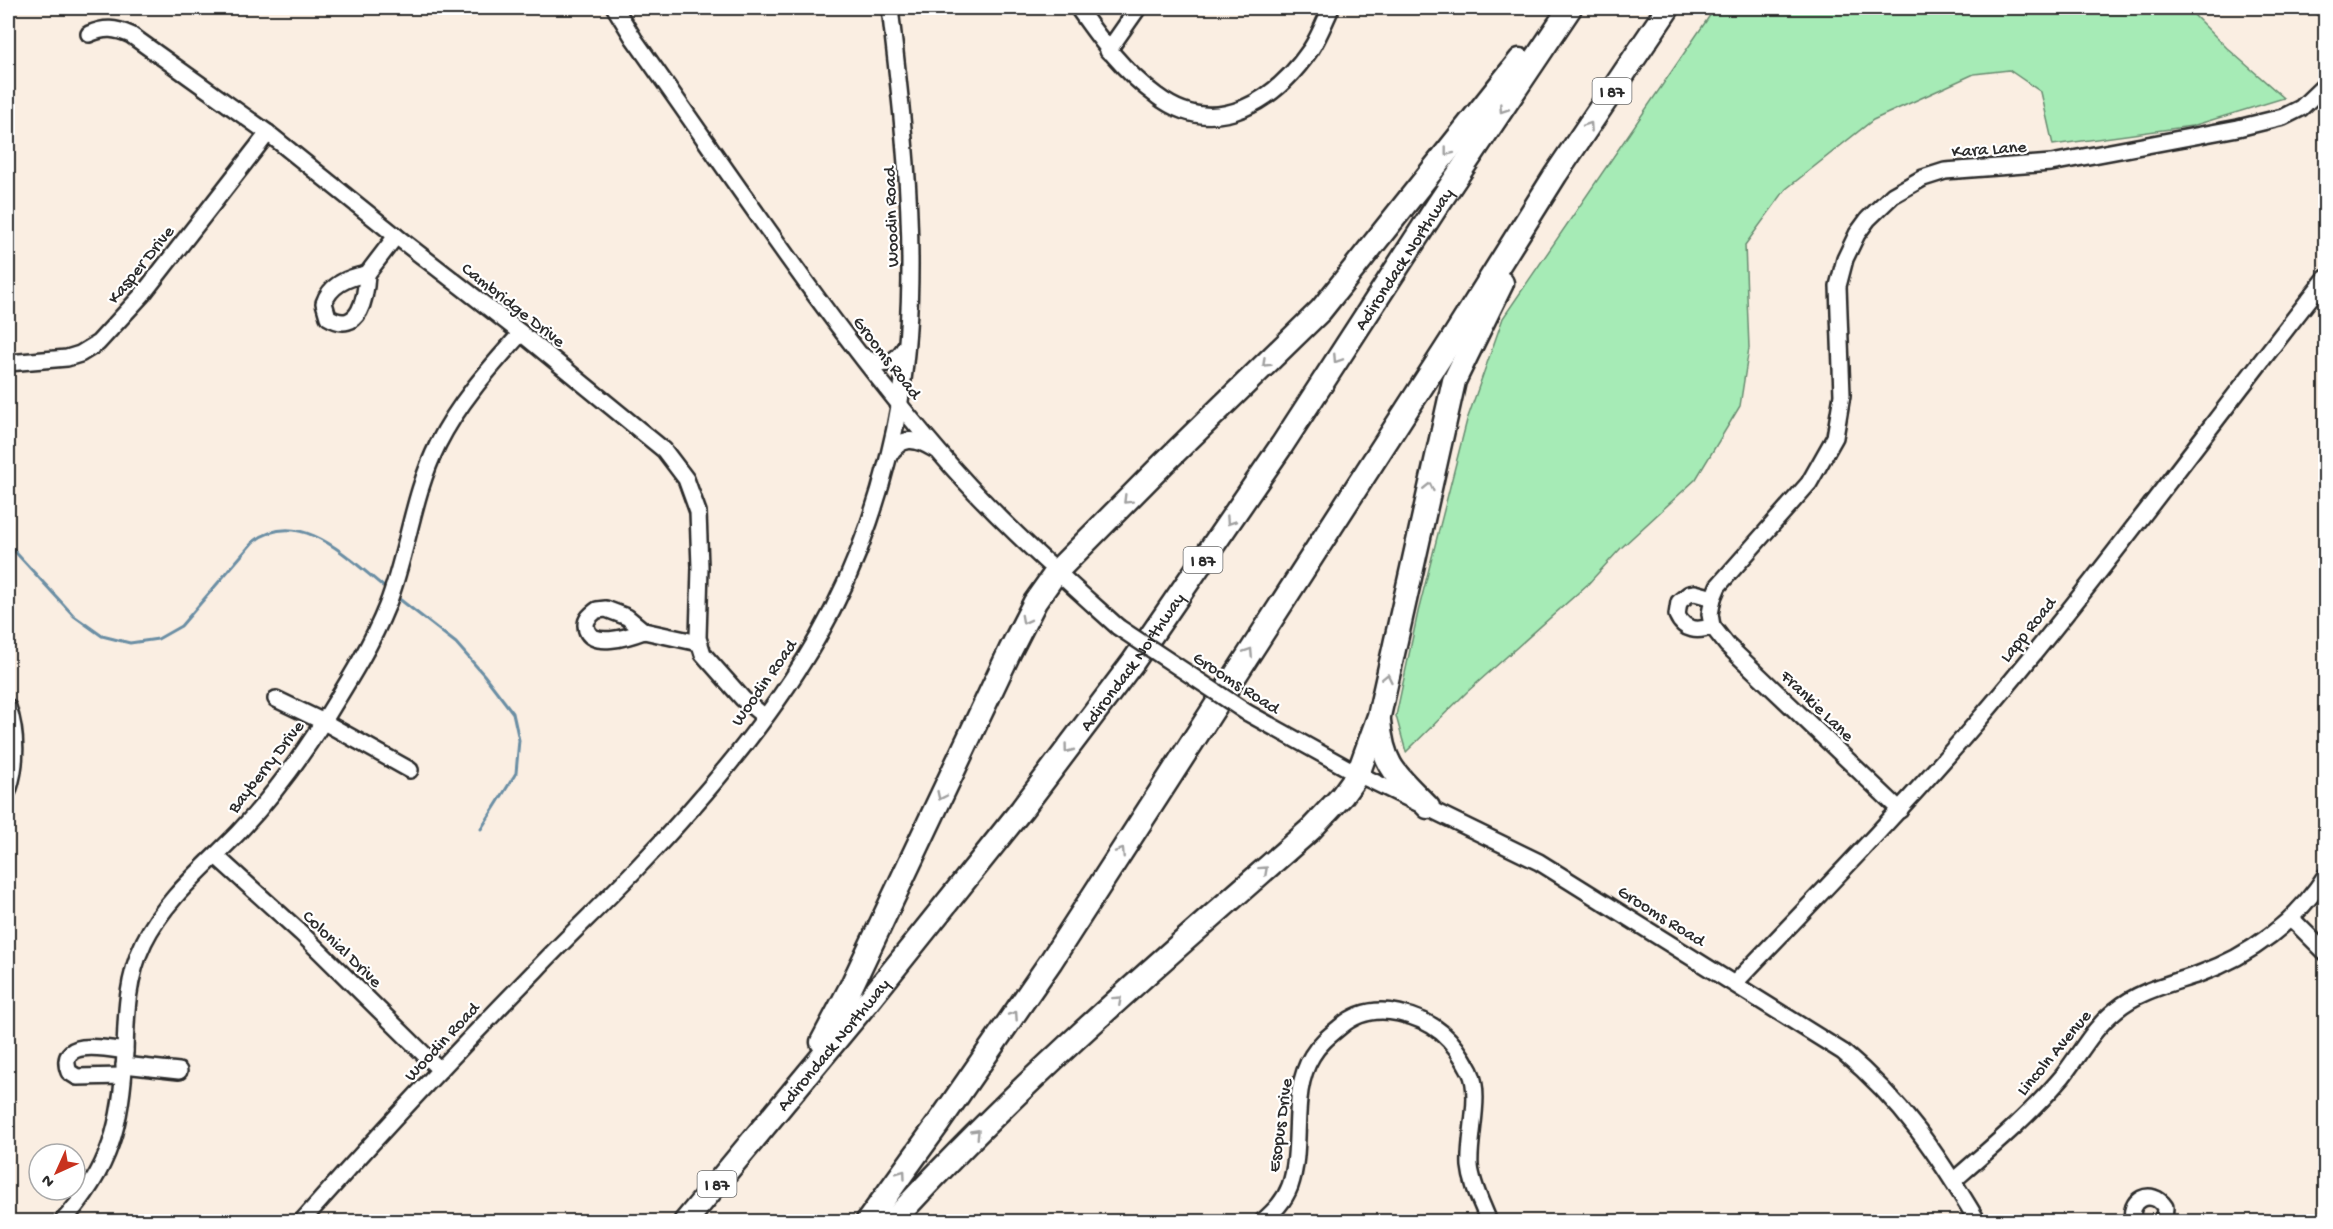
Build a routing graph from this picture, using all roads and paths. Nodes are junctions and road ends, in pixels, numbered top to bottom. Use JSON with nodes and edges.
{"nodes":[{"id":1,"x":615,"y":8,"type":"edge"},
{"id":2,"x":890,"y":8,"type":"edge"},
{"id":3,"x":1078,"y":8,"type":"edge"},
{"id":4,"x":1138,"y":8,"type":"edge"},
{"id":5,"x":1331,"y":8,"type":"edge"},
{"id":6,"x":1563,"y":8,"type":"edge"},
{"id":7,"x":1570,"y":8,"type":"edge"},
{"id":8,"x":1668,"y":8,"type":"edge"},
{"id":9,"x":89,"y":34,"type":"dead end"},
{"id":10,"x":1108,"y":51,"type":"junction"},
{"id":11,"x":2325,"y":84,"type":"edge"},
{"id":12,"x":268,"y":133,"type":"junction"},
{"id":13,"x":1556,"y":174,"type":"junction"},
{"id":14,"x":396,"y":236,"type":"junction"},
{"id":15,"x":367,"y":274,"type":"dead end"},
{"id":16,"x":2325,"y":278,"type":"edge"},
{"id":17,"x":521,"y":333,"type":"junction"},
{"id":18,"x":906,"y":346,"type":"junction"},
{"id":19,"x":862,"y":356,"type":"junction"},
{"id":20,"x":8,"y":363,"type":"edge"},
{"id":21,"x":900,"y":404,"type":"junction"},
{"id":22,"x":939,"y":453,"type":"junction"},
{"id":23,"x":888,"y":459,"type":"junction"},
{"id":24,"x":1056,"y":571,"type":"junction"},
{"id":25,"x":1713,"y":598,"type":"junction"},
{"id":26,"x":1712,"y":626,"type":"junction"},
{"id":27,"x":644,"y":631,"type":"dead end"},
{"id":28,"x":699,"y":643,"type":"junction"},
{"id":29,"x":276,"y":699,"type":"dead end"},
{"id":30,"x":8,"y":707,"type":"edge"},
{"id":31,"x":1379,"y":716,"type":"junction"},
{"id":32,"x":765,"y":717,"type":"junction"},
{"id":33,"x":324,"y":722,"type":"junction"},
{"id":34,"x":410,"y":770,"type":"dead end"},
{"id":35,"x":1358,"y":774,"type":"junction"},
{"id":36,"x":8,"y":791,"type":"edge"},
{"id":37,"x":1428,"y":807,"type":"junction"},
{"id":38,"x":1900,"y":810,"type":"junction"},
{"id":39,"x":216,"y":856,"type":"junction"},
{"id":40,"x":2325,"y":875,"type":"edge"},
{"id":41,"x":2291,"y":918,"type":"junction"},
{"id":42,"x":2325,"y":953,"type":"edge"},
{"id":43,"x":1735,"y":983,"type":"junction"},
{"id":44,"x":124,"y":1064,"type":"junction"},
{"id":45,"x":440,"y":1070,"type":"junction"},
{"id":46,"x":179,"y":1071,"type":"dead end"},
{"id":47,"x":799,"y":1086,"type":"junction"},
{"id":48,"x":1953,"y":1181,"type":"junction"},
{"id":49,"x":62,"y":1221,"type":"edge"},
{"id":50,"x":301,"y":1221,"type":"edge"},
{"id":51,"x":685,"y":1221,"type":"edge"},
{"id":52,"x":867,"y":1221,"type":"edge"},
{"id":53,"x":892,"y":1221,"type":"edge"},
{"id":54,"x":1262,"y":1221,"type":"edge"},
{"id":55,"x":1489,"y":1221,"type":"edge"},
{"id":56,"x":1978,"y":1221,"type":"edge"},
{"id":57,"x":2131,"y":1221,"type":"edge"},
{"id":58,"x":2164,"y":1221,"type":"edge"}],
"edges":[{"from":1,"to":19,"type":"street","name":"Grooms Road"},
{"from":2,"to":18,"type":"street","name":"Woodin Road"},
{"from":3,"to":10,"type":"street"},
{"from":4,"to":10,"type":"street"},
{"from":5,"to":10,"type":"street"},
{"from":6,"to":24,"type":"highway","one_way":true},
{"from":7,"to":47,"type":"highway","name":"Adirondack Northway","number":"I 87","one_way":true},
{"from":13,"to":8,"type":"highway","number":"I 87","one_way":true},
{"from":9,"to":12,"type":"street","name":"Cambridge Drive"},
{"from":11,"to":25,"type":"street","name":"Kara Lane"},
{"from":12,"to":14,"type":"street","name":"Cambridge Drive"},
{"from":12,"to":20,"type":"street","name":"Kasper Drive"},
{"from":31,"to":13,"type":"highway","one_way":true},
{"from":52,"to":13,"type":"highway","number":"I 87","one_way":true},
{"from":14,"to":15,"type":"street"},
{"from":14,"to":17,"type":"street","name":"Cambridge Drive"},
{"from":16,"to":38,"type":"street","name":"Lapp Road"},
{"from":17,"to":28,"type":"street","name":"Cambridge Drive"},
{"from":17,"to":33,"type":"street","name":"Bayberry Drive"},
{"from":18,"to":19,"type":"street"},
{"from":18,"to":21,"type":"street","name":"Woodin Road"},
{"from":19,"to":21,"type":"street","name":"Grooms Road"},
{"from":21,"to":22,"type":"street","name":"Grooms Road"},
{"from":21,"to":23,"type":"street","name":"Woodin Road"},
{"from":22,"to":23,"type":"street"},
{"from":22,"to":24,"type":"street","name":"Grooms Road"},
{"from":23,"to":32,"type":"street","name":"Woodin Road"},
{"from":24,"to":35,"type":"street","name":"Grooms Road","bridge":true},
{"from":24,"to":47,"type":"highway","one_way":true},
{"from":25,"to":26,"type":"street"},
{"from":25,"to":26,"type":"street"},
{"from":26,"to":38,"type":"street","name":"Frankie Lane"},
{"from":27,"to":28,"type":"street"},
{"from":28,"to":32,"type":"street"},
{"from":29,"to":33,"type":"street"},
{"from":30,"to":36,"type":"street"},
{"from":31,"to":35,"type":"highway"},
{"from":31,"to":37,"type":"highway"},
{"from":32,"to":45,"type":"street","name":"Woodin Road"},
{"from":33,"to":34,"type":"street"},
{"from":33,"to":39,"type":"street","name":"Bayberry Drive"},
{"from":35,"to":37,"type":"street","name":"Grooms Road"},
{"from":53,"to":35,"type":"highway","one_way":true},
{"from":37,"to":43,"type":"street","name":"Grooms Road"},
{"from":38,"to":43,"type":"street","name":"Lapp Road"},
{"from":39,"to":44,"type":"street","name":"Bayberry Drive"},
{"from":39,"to":45,"type":"street","name":"Colonial Drive"},
{"from":40,"to":41,"type":"street","name":"Lincoln Avenue"},
{"from":41,"to":42,"type":"street"},
{"from":41,"to":48,"type":"street","name":"Lincoln Avenue"},
{"from":43,"to":48,"type":"street","name":"Grooms Road"},
{"from":44,"to":46,"type":"street"},
{"from":44,"to":49,"type":"street","name":"Bayberry Drive"},
{"from":45,"to":50,"type":"street","name":"Woodin Road"},
{"from":47,"to":51,"type":"highway","name":"Adirondack Northway","number":"I 87"},
{"from":48,"to":56,"type":"street","name":"Grooms Road"},
{"from":54,"to":55,"type":"street","name":"Esopus Drive"},
{"from":57,"to":58,"type":"street"}]}
